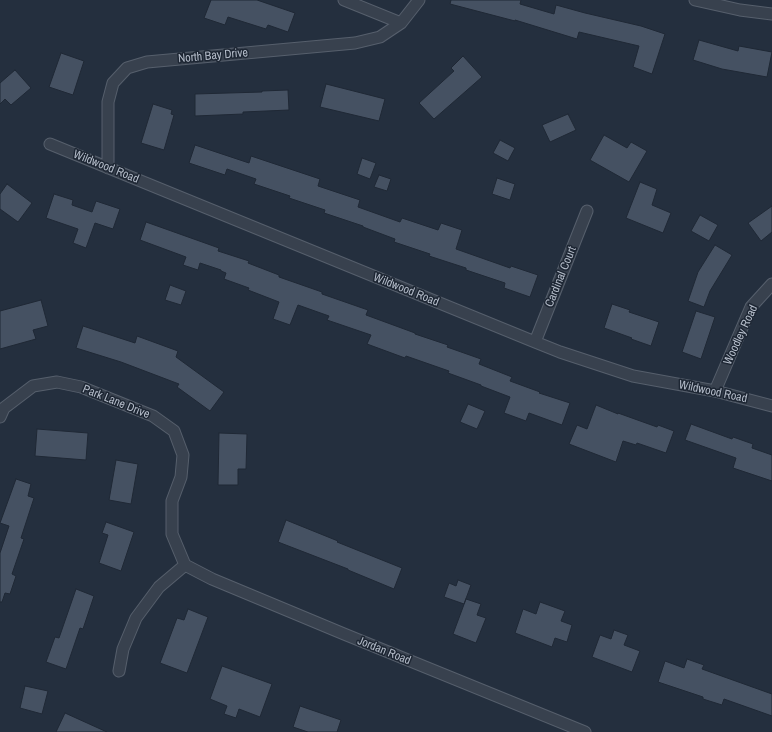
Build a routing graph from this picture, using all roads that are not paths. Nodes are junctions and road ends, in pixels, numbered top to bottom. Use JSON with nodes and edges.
{"nodes":[{"id":1,"x":344,"y":0,"type":"edge"},
{"id":2,"x":419,"y":0,"type":"edge"},
{"id":3,"x":695,"y":0,"type":"edge"},
{"id":4,"x":772,"y":14,"type":"edge"},
{"id":5,"x":401,"y":23,"type":"junction"},
{"id":6,"x":50,"y":144,"type":"dead end"},
{"id":7,"x":108,"y":168,"type":"junction"},
{"id":8,"x":587,"y":211,"type":"dead end"},
{"id":9,"x":772,"y":284,"type":"edge"},
{"id":10,"x":535,"y":342,"type":"junction"},
{"id":11,"x":715,"y":391,"type":"junction"},
{"id":12,"x":772,"y":406,"type":"edge"},
{"id":13,"x":0,"y":417,"type":"edge"},
{"id":14,"x":185,"y":565,"type":"junction"},
{"id":15,"x":120,"y":671,"type":"dead end"},
{"id":16,"x":585,"y":732,"type":"edge"}],
"edges":[{"from":1,"to":5,"type":"street"},
{"from":2,"to":5,"type":"street","name":"North Bay Drive"},
{"from":3,"to":4,"type":"street"},
{"from":5,"to":7,"type":"street","name":"North Bay Drive"},
{"from":6,"to":7,"type":"street","name":"Wildwood Road"},
{"from":7,"to":10,"type":"street","name":"Wildwood Road"},
{"from":8,"to":10,"type":"street","name":"Cardinal Court"},
{"from":9,"to":11,"type":"street","name":"Woodley Road"},
{"from":10,"to":11,"type":"street","name":"Wildwood Road"},
{"from":11,"to":12,"type":"street","name":"Wildwood Road"},
{"from":13,"to":14,"type":"street","name":"Park Lane Drive"},
{"from":14,"to":15,"type":"street"},
{"from":14,"to":16,"type":"street","name":"Jordan Road"}]}
